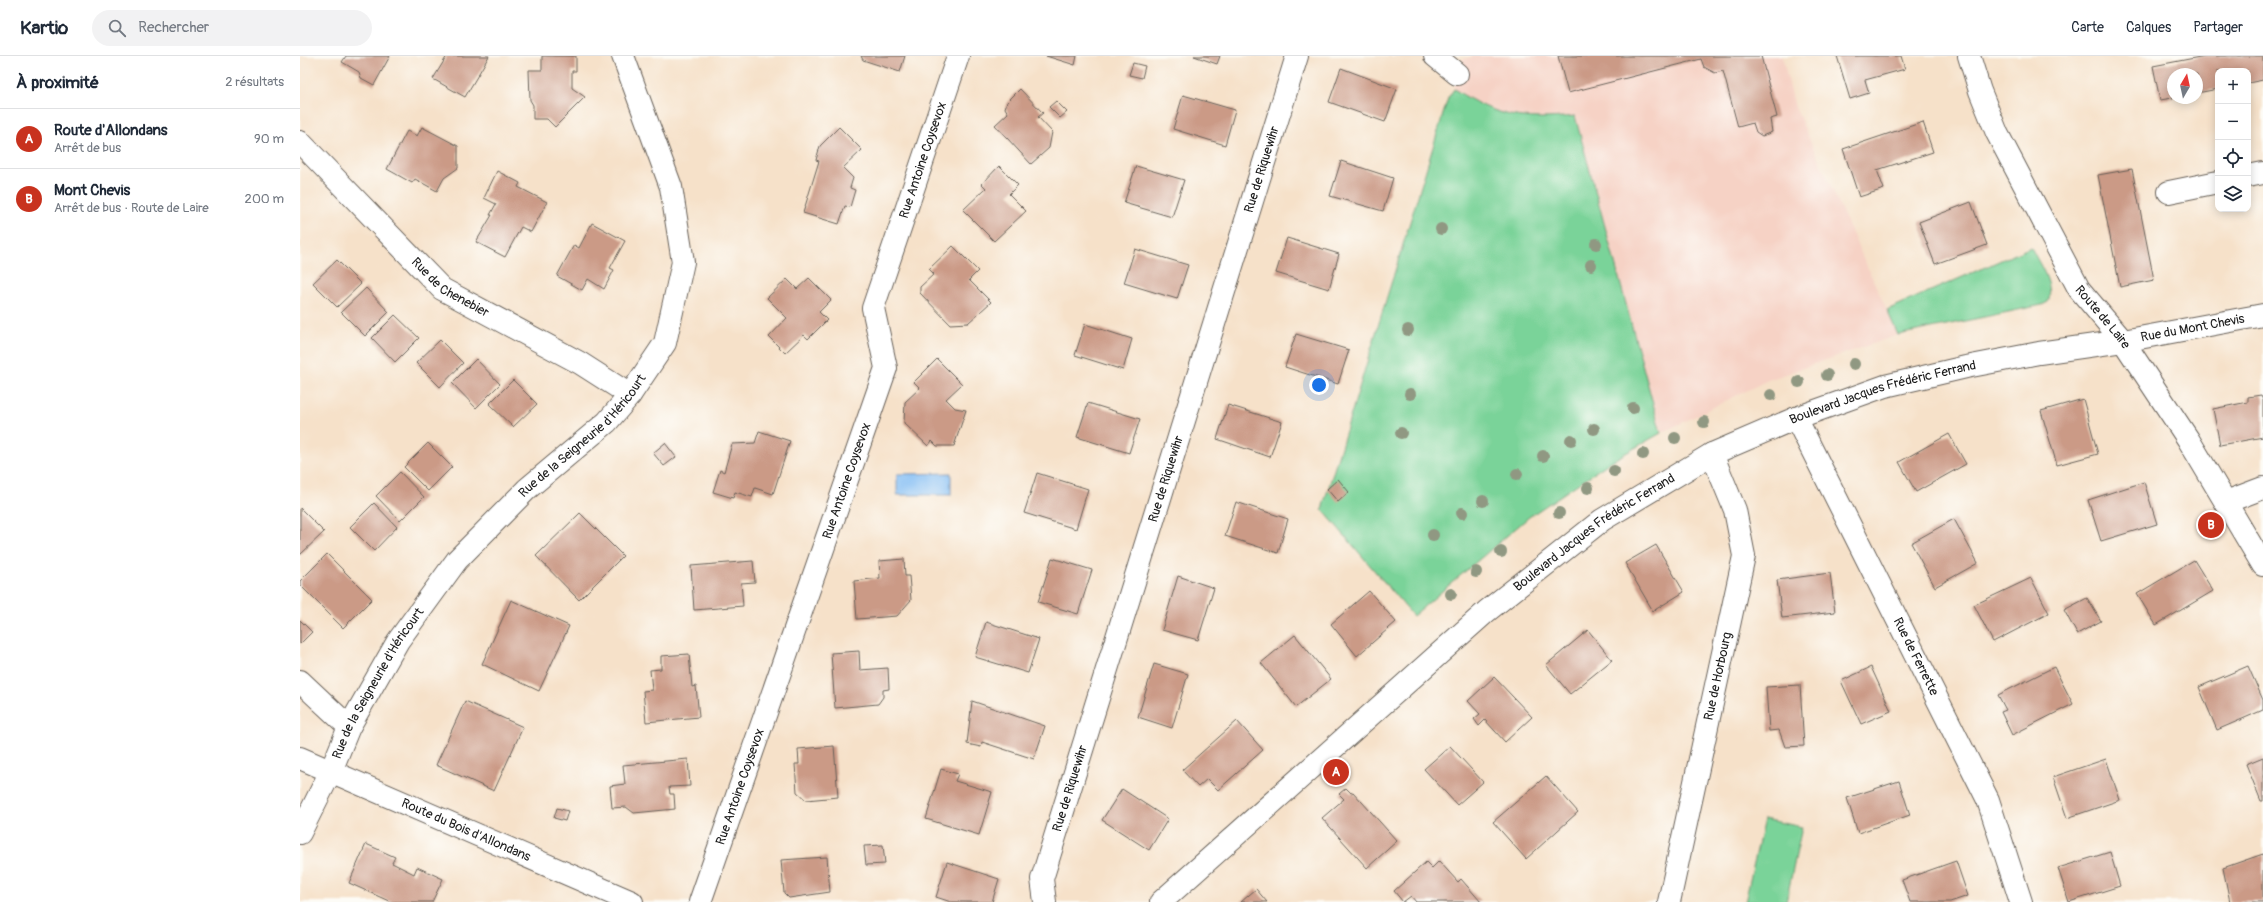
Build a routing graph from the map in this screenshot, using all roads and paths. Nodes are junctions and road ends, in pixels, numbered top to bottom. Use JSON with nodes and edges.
{"nodes":[{"id":1,"x":623,"y":56,"type":"edge"},
{"id":2,"x":958,"y":56,"type":"edge"},
{"id":3,"x":1297,"y":56,"type":"edge"},
{"id":4,"x":1435,"y":56,"type":"edge"},
{"id":5,"x":1969,"y":56,"type":"edge"},
{"id":6,"x":1457,"y":74,"type":"dead end"},
{"id":7,"x":300,"y":142,"type":"edge"},
{"id":8,"x":2263,"y":173,"type":"edge"},
{"id":9,"x":2251,"y":175,"type":"edge"},
{"id":10,"x":2215,"y":183,"type":"edge"},
{"id":11,"x":2169,"y":192,"type":"dead end"},
{"id":12,"x":2263,"y":315,"type":"edge"},
{"id":13,"x":2122,"y":341,"type":"junction"},
{"id":14,"x":630,"y":395,"type":"junction"},
{"id":15,"x":1796,"y":418,"type":"junction"},
{"id":16,"x":1712,"y":454,"type":"junction"},
{"id":17,"x":2263,"y":488,"type":"edge"},
{"id":18,"x":2226,"y":502,"type":"junction"},
{"id":19,"x":2263,"y":565,"type":"edge"},
{"id":20,"x":300,"y":681,"type":"edge"},
{"id":21,"x":349,"y":727,"type":"junction"},
{"id":22,"x":300,"y":758,"type":"edge"},
{"id":23,"x":331,"y":772,"type":"junction"},
{"id":24,"x":300,"y":834,"type":"edge"},
{"id":25,"x":632,"y":902,"type":"edge"},
{"id":26,"x":700,"y":902,"type":"edge"},
{"id":27,"x":1045,"y":902,"type":"edge"},
{"id":28,"x":1161,"y":902,"type":"edge"},
{"id":29,"x":1669,"y":902,"type":"edge"},
{"id":30,"x":2021,"y":902,"type":"edge"}],
"edges":[{"from":1,"to":14,"type":"street","name":"Rue de la Seigneurie d'Héricourt"},
{"from":2,"to":26,"type":"street","name":"Rue Antoine Coysevox"},
{"from":3,"to":27,"type":"street","name":"Rue de Riquewihr"},
{"from":4,"to":6,"type":"street"},
{"from":5,"to":13,"type":"street","name":"Route de Laire"},
{"from":7,"to":14,"type":"street","name":"Rue de Chenebier"},
{"from":8,"to":9,"type":"street"},
{"from":10,"to":11,"type":"street"},
{"from":12,"to":13,"type":"street","name":"Rue du Mont Chevis"},
{"from":13,"to":15,"type":"street","name":"Boulevard Jacques Frédéric Ferrand"},
{"from":13,"to":18,"type":"street","name":"Route de Laire"},
{"from":14,"to":21,"type":"street","name":"Rue de la Seigneurie d'Héricourt"},
{"from":15,"to":16,"type":"street","name":"Boulevard Jacques Frédéric Ferrand"},
{"from":15,"to":30,"type":"street","name":"Rue de Ferrette"},
{"from":16,"to":28,"type":"street","name":"Boulevard Jacques Frédéric Ferrand"},
{"from":16,"to":29,"type":"street","name":"Rue de Horbourg"},
{"from":17,"to":18,"type":"street"},
{"from":18,"to":19,"type":"street","name":"Route de Laire"},
{"from":20,"to":21,"type":"street"},
{"from":21,"to":23,"type":"street","name":"Rue de la Seigneurie d'Héricourt"},
{"from":22,"to":23,"type":"street","name":"Route du Bois d'Allondans"},
{"from":23,"to":24,"type":"street","name":"Rue de la Seigneurie d'Héricourt"},
{"from":23,"to":25,"type":"street","name":"Route du Bois d'Allondans"}]}
